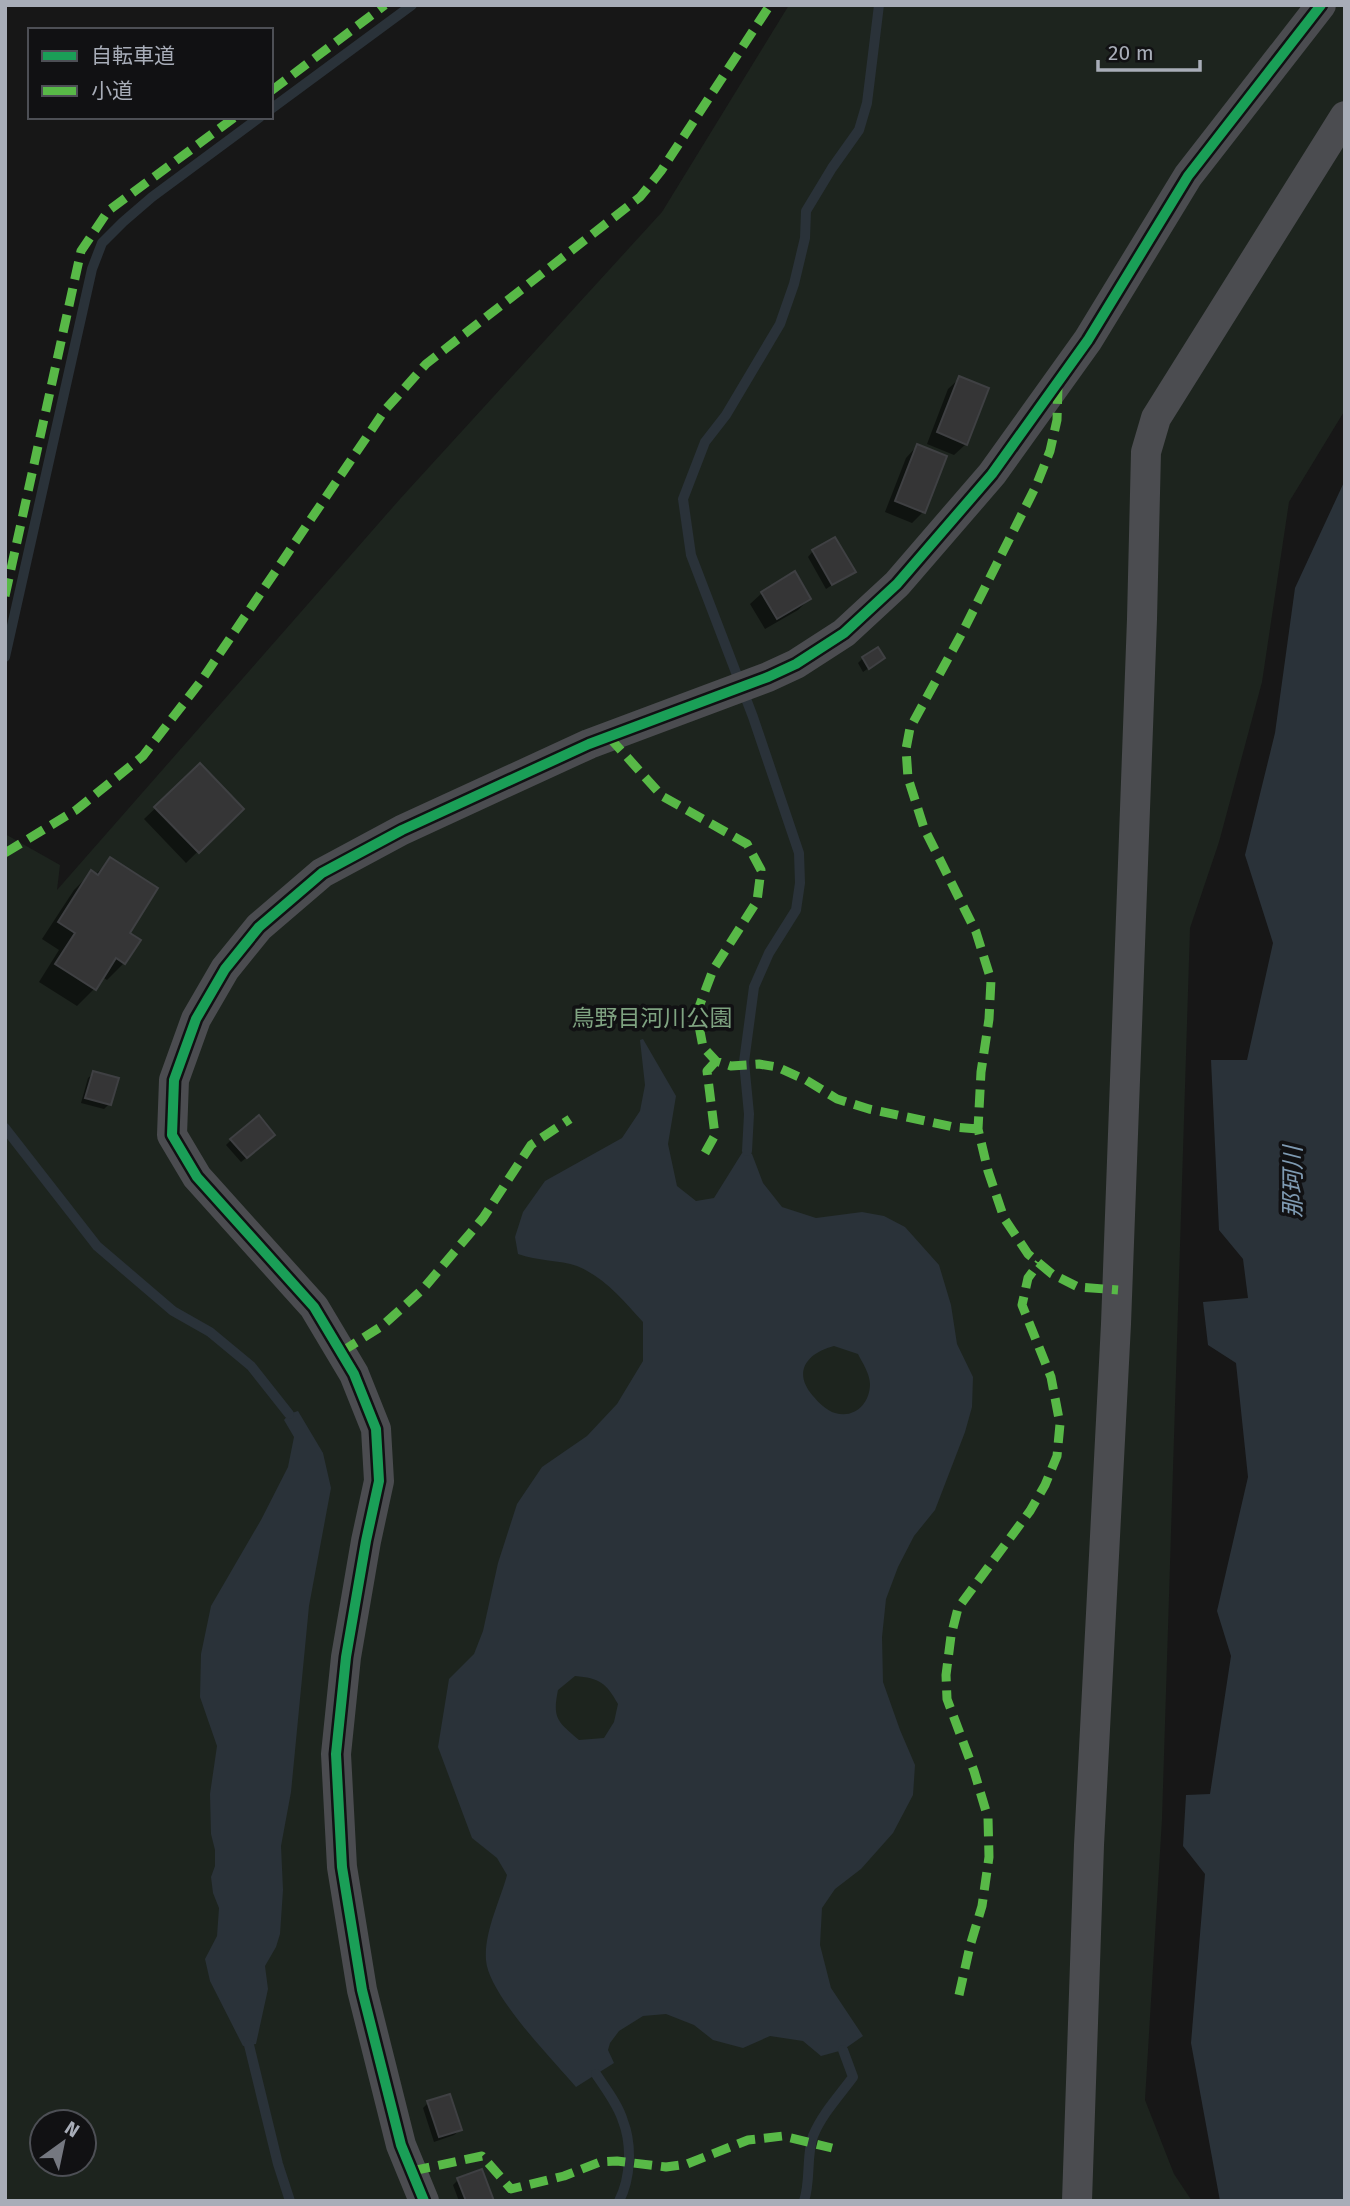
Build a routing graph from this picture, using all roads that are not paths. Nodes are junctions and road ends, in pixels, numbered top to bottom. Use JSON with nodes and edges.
{"nodes":[{"id":1,"x":1321,"y":5,"type":"edge"},
{"id":2,"x":1345,"y":116,"type":"edge"},
{"id":3,"x":424,"y":2201,"type":"edge"},
{"id":4,"x":1077,"y":2201,"type":"edge"}],
"edges":[{"from":1,"to":3,"type":"street"},
{"from":2,"to":4,"type":"street"}]}
